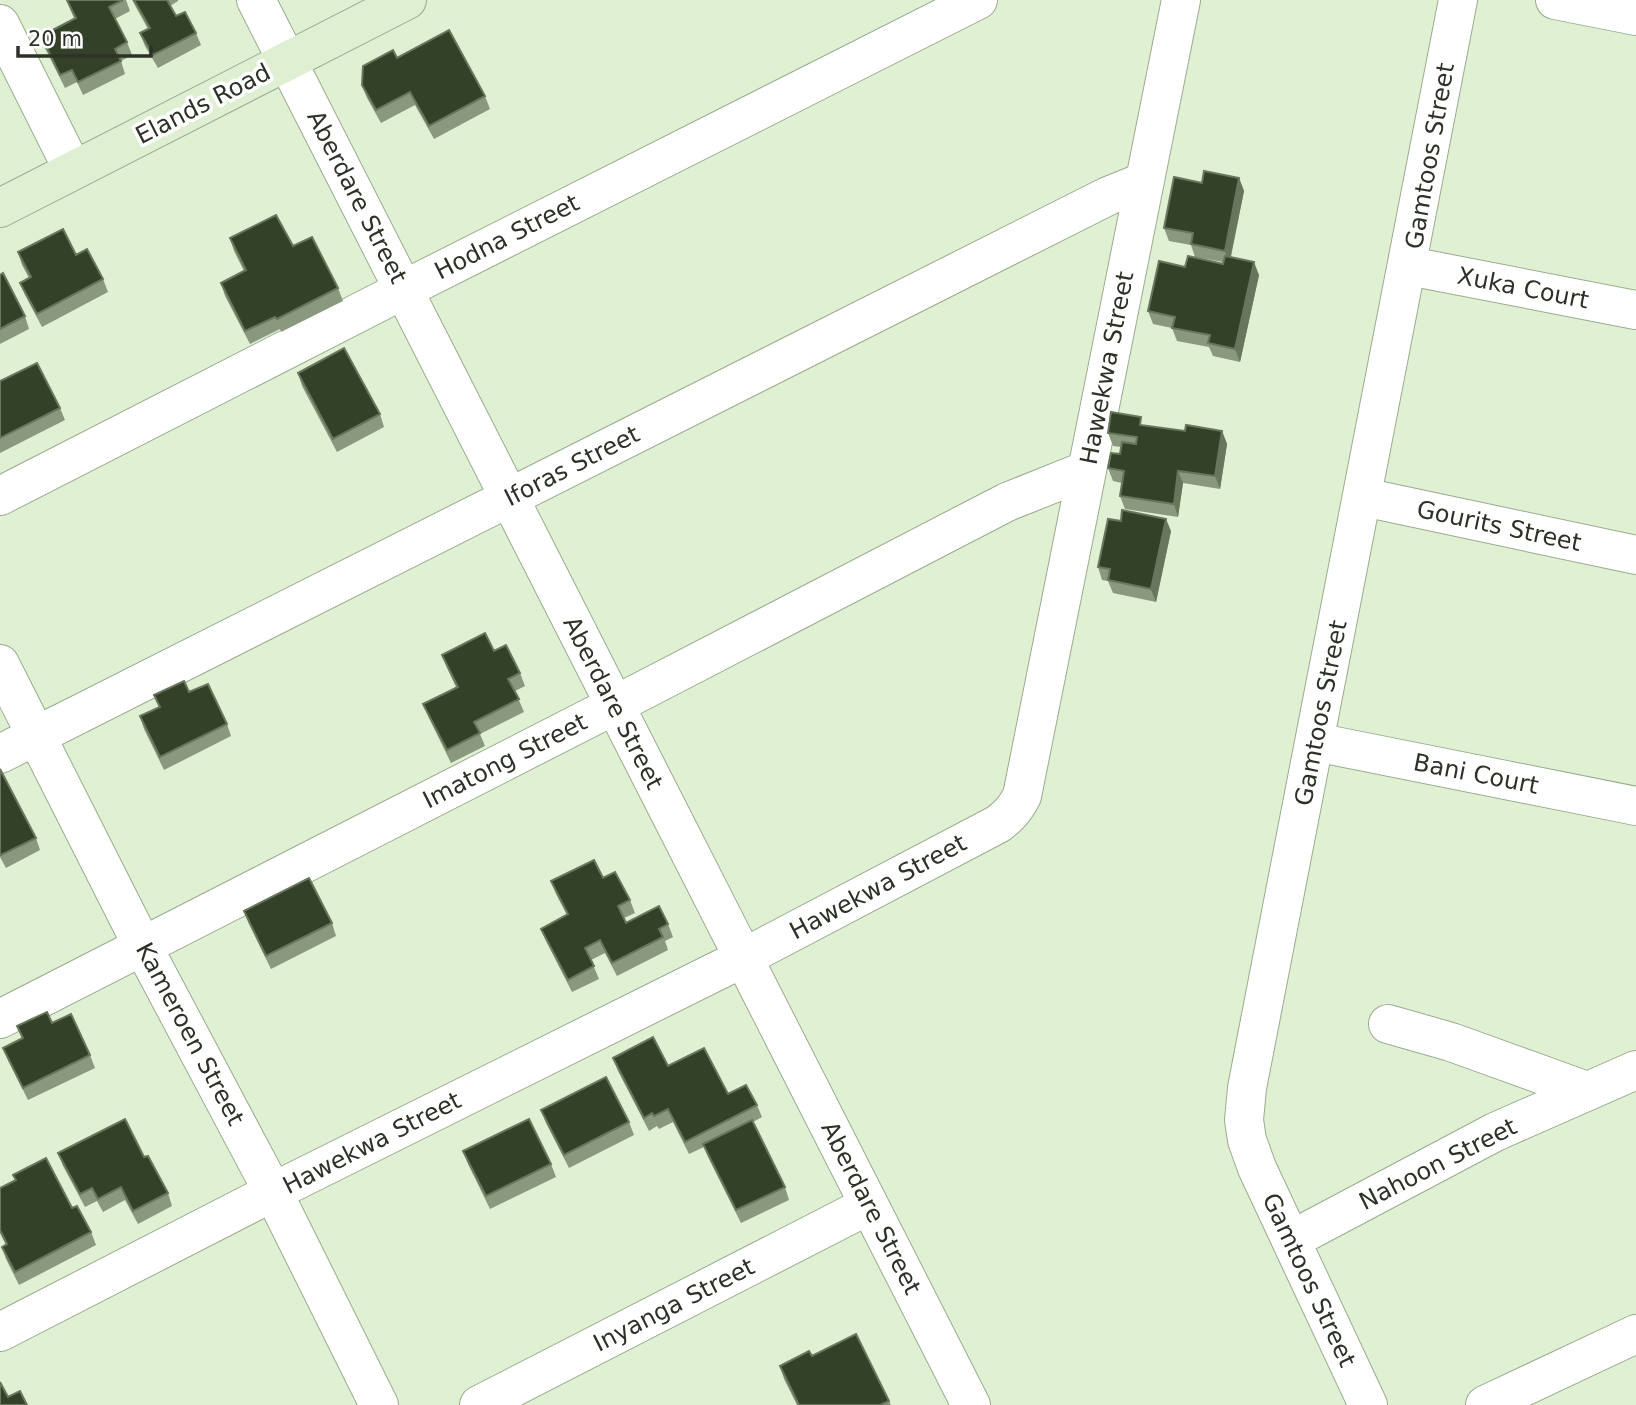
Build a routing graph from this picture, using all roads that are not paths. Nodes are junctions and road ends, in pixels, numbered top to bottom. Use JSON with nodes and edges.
{"nodes":[{"id":1,"x":256,"y":0,"type":"edge"},
{"id":2,"x":407,"y":0,"type":"edge"},
{"id":3,"x":978,"y":0,"type":"edge"},
{"id":4,"x":1181,"y":0,"type":"edge"},
{"id":5,"x":1458,"y":0,"type":"edge"},
{"id":6,"x":1555,"y":0,"type":"edge"},
{"id":7,"x":1636,"y":16,"type":"edge"},
{"id":8,"x":0,"y":24,"type":"edge"},
{"id":9,"x":288,"y":61,"type":"junction"},
{"id":10,"x":73,"y":170,"type":"junction"},
{"id":11,"x":1145,"y":181,"type":"junction"},
{"id":12,"x":0,"y":208,"type":"edge"},
{"id":13,"x":1409,"y":266,"type":"junction"},
{"id":14,"x":403,"y":289,"type":"junction"},
{"id":15,"x":1636,"y":310,"type":"edge"},
{"id":16,"x":1087,"y":470,"type":"junction"},
{"id":17,"x":0,"y":496,"type":"edge"},
{"id":18,"x":509,"y":497,"type":"junction"},
{"id":19,"x":1363,"y":497,"type":"junction"},
{"id":20,"x":1636,"y":555,"type":"edge"},
{"id":21,"x":0,"y":664,"type":"edge"},
{"id":22,"x":615,"y":705,"type":"junction"},
{"id":23,"x":37,"y":736,"type":"junction"},
{"id":24,"x":1315,"y":742,"type":"junction"},
{"id":25,"x":0,"y":754,"type":"edge"},
{"id":26,"x":1636,"y":806,"type":"edge"},
{"id":27,"x":143,"y":947,"type":"junction"},
{"id":28,"x":743,"y":958,"type":"junction"},
{"id":29,"x":0,"y":1019,"type":"edge"},
{"id":30,"x":1388,"y":1024,"type":"dead end"},
{"id":31,"x":1636,"y":1070,"type":"edge"},
{"id":32,"x":1587,"y":1091,"type":"junction"},
{"id":33,"x":273,"y":1192,"type":"junction"},
{"id":34,"x":869,"y":1205,"type":"junction"},
{"id":35,"x":1291,"y":1240,"type":"junction"},
{"id":36,"x":0,"y":1332,"type":"edge"},
{"id":37,"x":1636,"y":1334,"type":"edge"},
{"id":38,"x":379,"y":1405,"type":"edge"},
{"id":39,"x":479,"y":1405,"type":"edge"},
{"id":40,"x":971,"y":1405,"type":"edge"},
{"id":41,"x":1368,"y":1405,"type":"edge"},
{"id":42,"x":1485,"y":1405,"type":"edge"}],
"edges":[{"from":1,"to":9,"type":"street","name":"Aberdare Street"},
{"from":2,"to":9,"type":"street","name":"Elands Road"},
{"from":3,"to":14,"type":"street","name":"Hodna Street"},
{"from":4,"to":11,"type":"street","name":"Hawekwa Street"},
{"from":5,"to":13,"type":"street","name":"Gamtoos Street"},
{"from":6,"to":7,"type":"street"},
{"from":8,"to":10,"type":"street"},
{"from":9,"to":10,"type":"street","name":"Elands Road"},
{"from":9,"to":14,"type":"street","name":"Aberdare Street"},
{"from":10,"to":12,"type":"street","name":"Elands Road"},
{"from":11,"to":16,"type":"street","name":"Hawekwa Street"},
{"from":11,"to":18,"type":"street","name":"Iforas Street"},
{"from":13,"to":15,"type":"street","name":"Xuka Court"},
{"from":13,"to":19,"type":"street","name":"Gamtoos Street"},
{"from":14,"to":17,"type":"street","name":"Hodna Street"},
{"from":14,"to":18,"type":"street","name":"Aberdare Street"},
{"from":16,"to":22,"type":"street","name":"Imatong Street"},
{"from":16,"to":28,"type":"street","name":"Hawekwa Street"},
{"from":18,"to":22,"type":"street","name":"Aberdare Street"},
{"from":18,"to":23,"type":"street","name":"Iforas Street"},
{"from":19,"to":20,"type":"street","name":"Gourits Street"},
{"from":19,"to":24,"type":"street","name":"Gamtoos Street"},
{"from":21,"to":23,"type":"street","name":"Kameroen Street"},
{"from":22,"to":27,"type":"street","name":"Imatong Street"},
{"from":22,"to":28,"type":"street","name":"Aberdare Street"},
{"from":23,"to":25,"type":"street","name":"Iforas Street"},
{"from":23,"to":27,"type":"street","name":"Kameroen Street"},
{"from":24,"to":26,"type":"street","name":"Bani Court"},
{"from":24,"to":35,"type":"street","name":"Gamtoos Street"},
{"from":27,"to":29,"type":"street","name":"Imatong Street"},
{"from":27,"to":33,"type":"street","name":"Kameroen Street"},
{"from":28,"to":33,"type":"street","name":"Hawekwa Street"},
{"from":28,"to":34,"type":"street","name":"Aberdare Street"},
{"from":30,"to":32,"type":"street"},
{"from":31,"to":32,"type":"street","name":"Nahoon Street"},
{"from":32,"to":35,"type":"street","name":"Nahoon Street"},
{"from":33,"to":36,"type":"street","name":"Hawekwa Street"},
{"from":33,"to":38,"type":"street","name":"Kameroen Street"},
{"from":34,"to":39,"type":"street","name":"Inyanga Street"},
{"from":34,"to":40,"type":"street","name":"Aberdare Street"},
{"from":35,"to":41,"type":"street","name":"Gamtoos Street"},
{"from":37,"to":42,"type":"street"}]}
